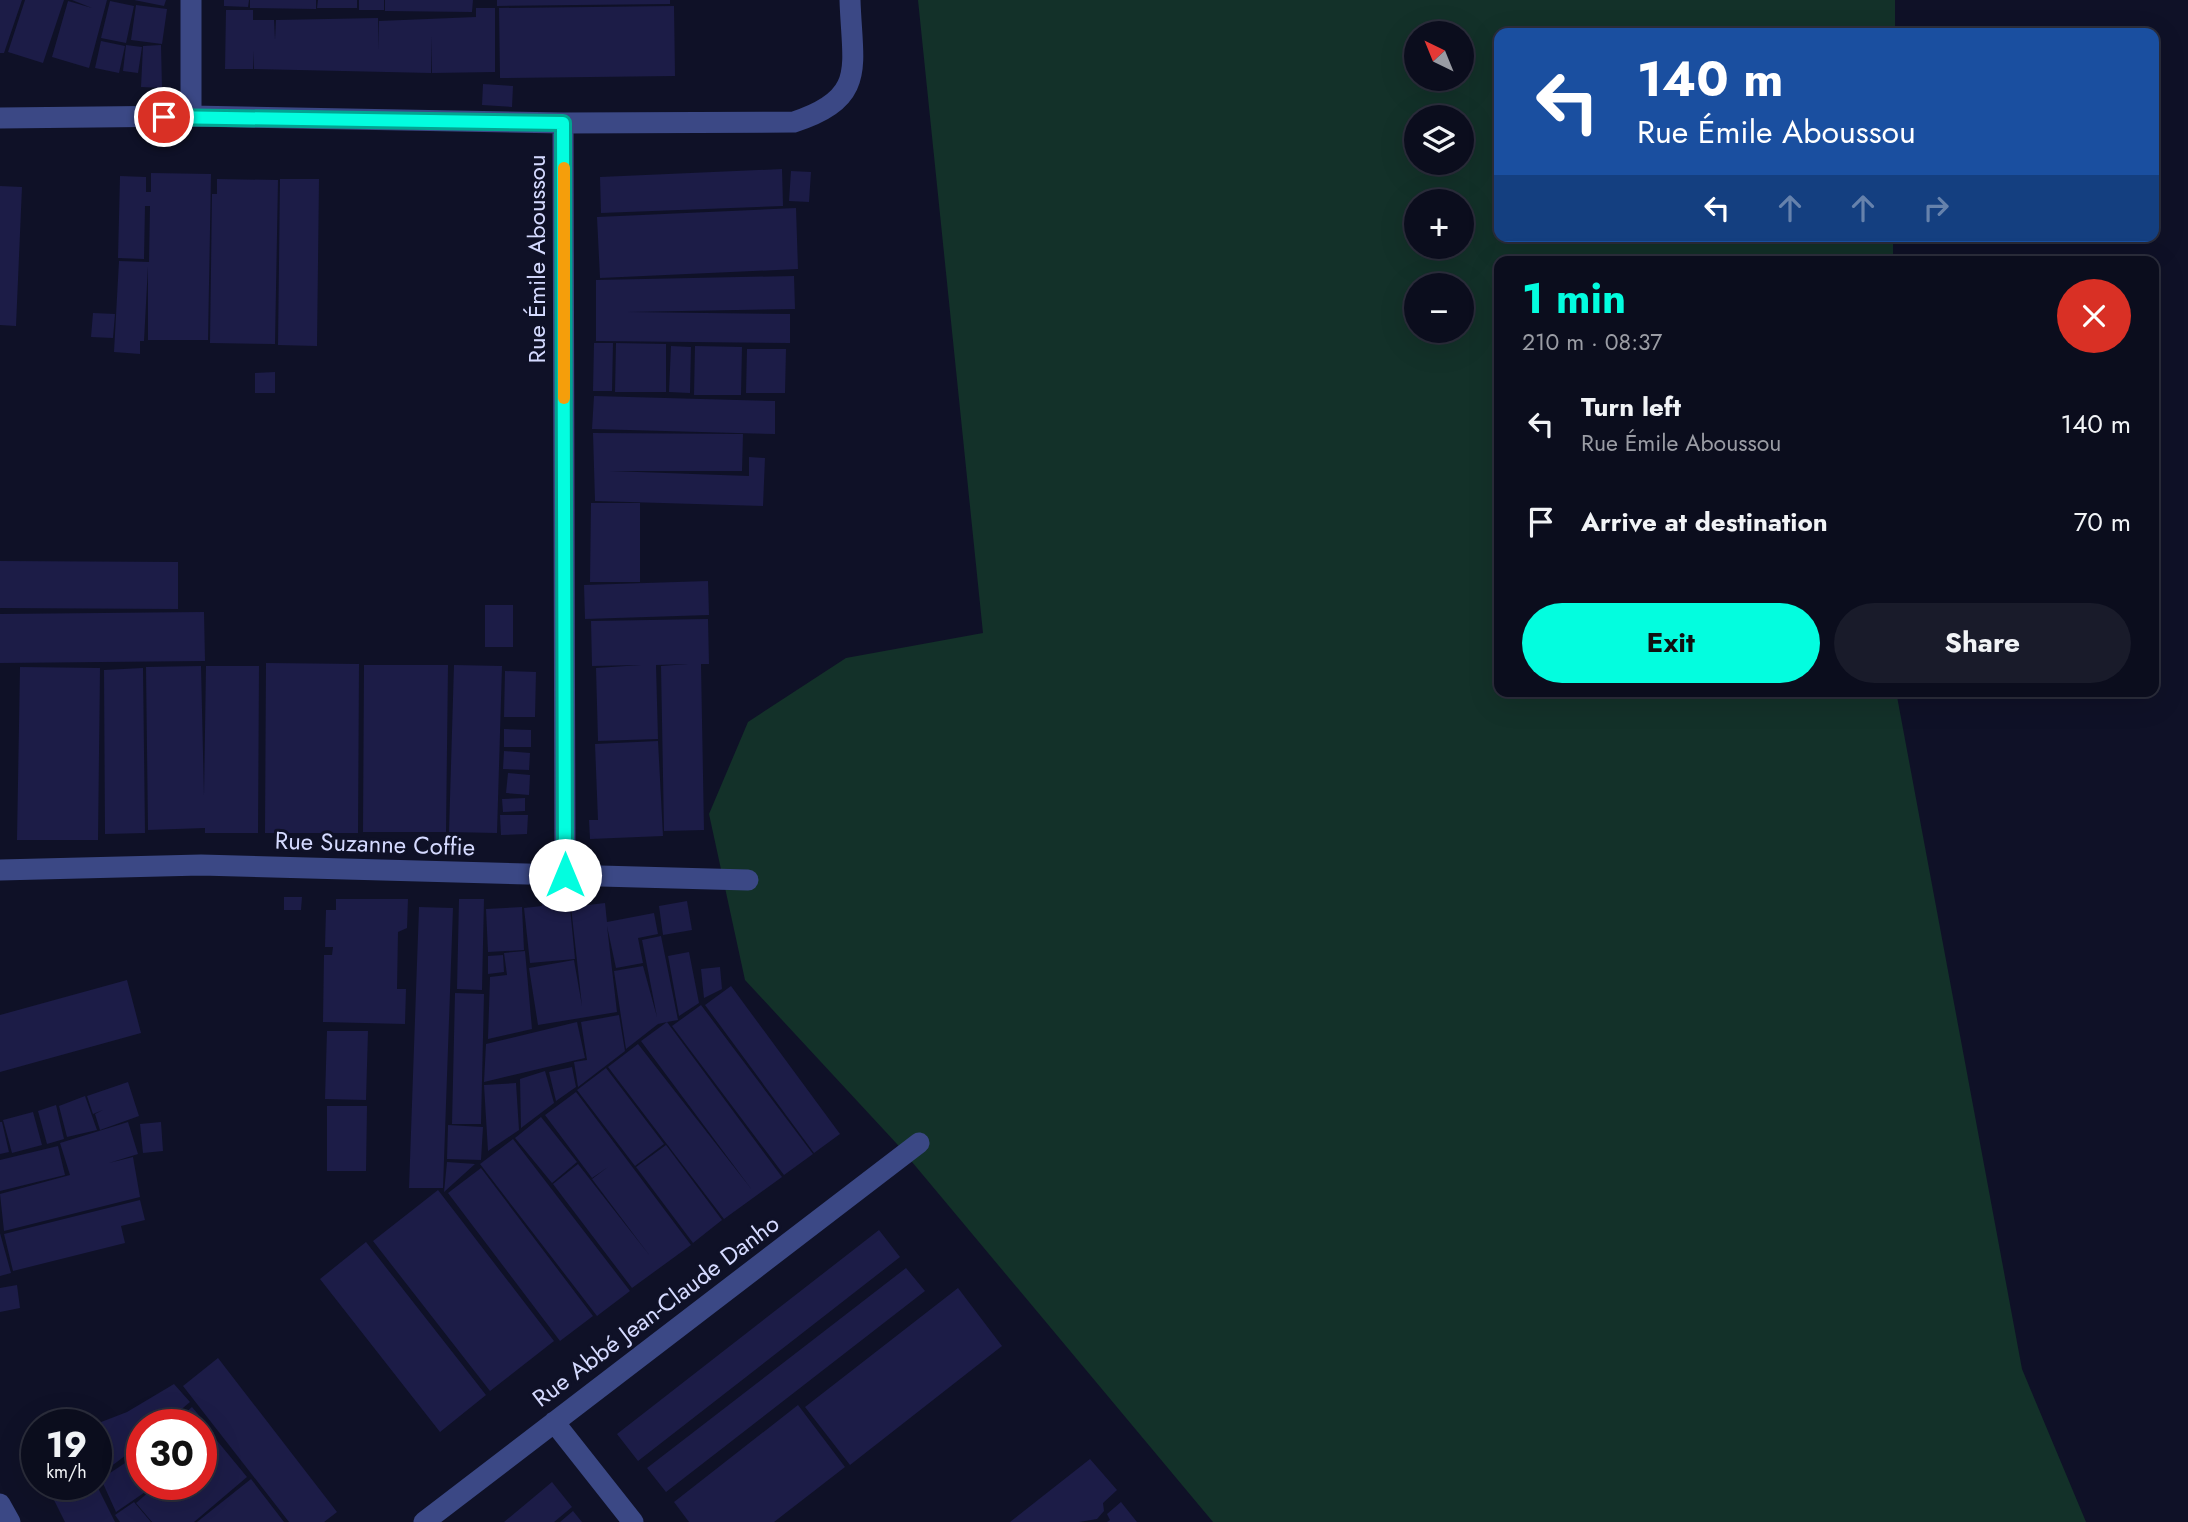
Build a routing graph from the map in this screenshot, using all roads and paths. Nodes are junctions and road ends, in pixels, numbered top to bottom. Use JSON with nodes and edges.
{"nodes":[{"id":1,"x":191,"y":0,"type":"edge"},
{"id":2,"x":850,"y":0,"type":"edge"},
{"id":3,"x":191,"y":116,"type":"junction"},
{"id":4,"x":0,"y":118,"type":"edge"},
{"id":5,"x":563,"y":123,"type":"junction"},
{"id":6,"x":0,"y":870,"type":"edge"},
{"id":7,"x":565,"y":875,"type":"junction"},
{"id":8,"x":748,"y":880,"type":"dead end"},
{"id":9,"x":919,"y":1143,"type":"dead end"},
{"id":10,"x":554,"y":1422,"type":"junction"},
{"id":11,"x":0,"y":1504,"type":"edge"},
{"id":12,"x":10,"y":1522,"type":"edge"},
{"id":13,"x":425,"y":1522,"type":"edge"},
{"id":14,"x":633,"y":1522,"type":"edge"}],
"edges":[{"from":1,"to":3,"type":"street"},
{"from":2,"to":5,"type":"street"},
{"from":3,"to":4,"type":"street","name":"Rue Émile Aboussou"},
{"from":3,"to":5,"type":"street","name":"Rue Émile Aboussou"},
{"from":5,"to":7,"type":"street","name":"Rue Émile Aboussou"},
{"from":6,"to":7,"type":"street","name":"Rue Suzanne Coffie"},
{"from":7,"to":8,"type":"street","name":"Rue Suzanne Coffie"},
{"from":9,"to":10,"type":"street","name":"Rue Abbé Jean-Claude Danho"},
{"from":10,"to":13,"type":"street","name":"Rue Abbé Jean-Claude Danho"},
{"from":10,"to":14,"type":"street"},
{"from":11,"to":12,"type":"street"}]}
